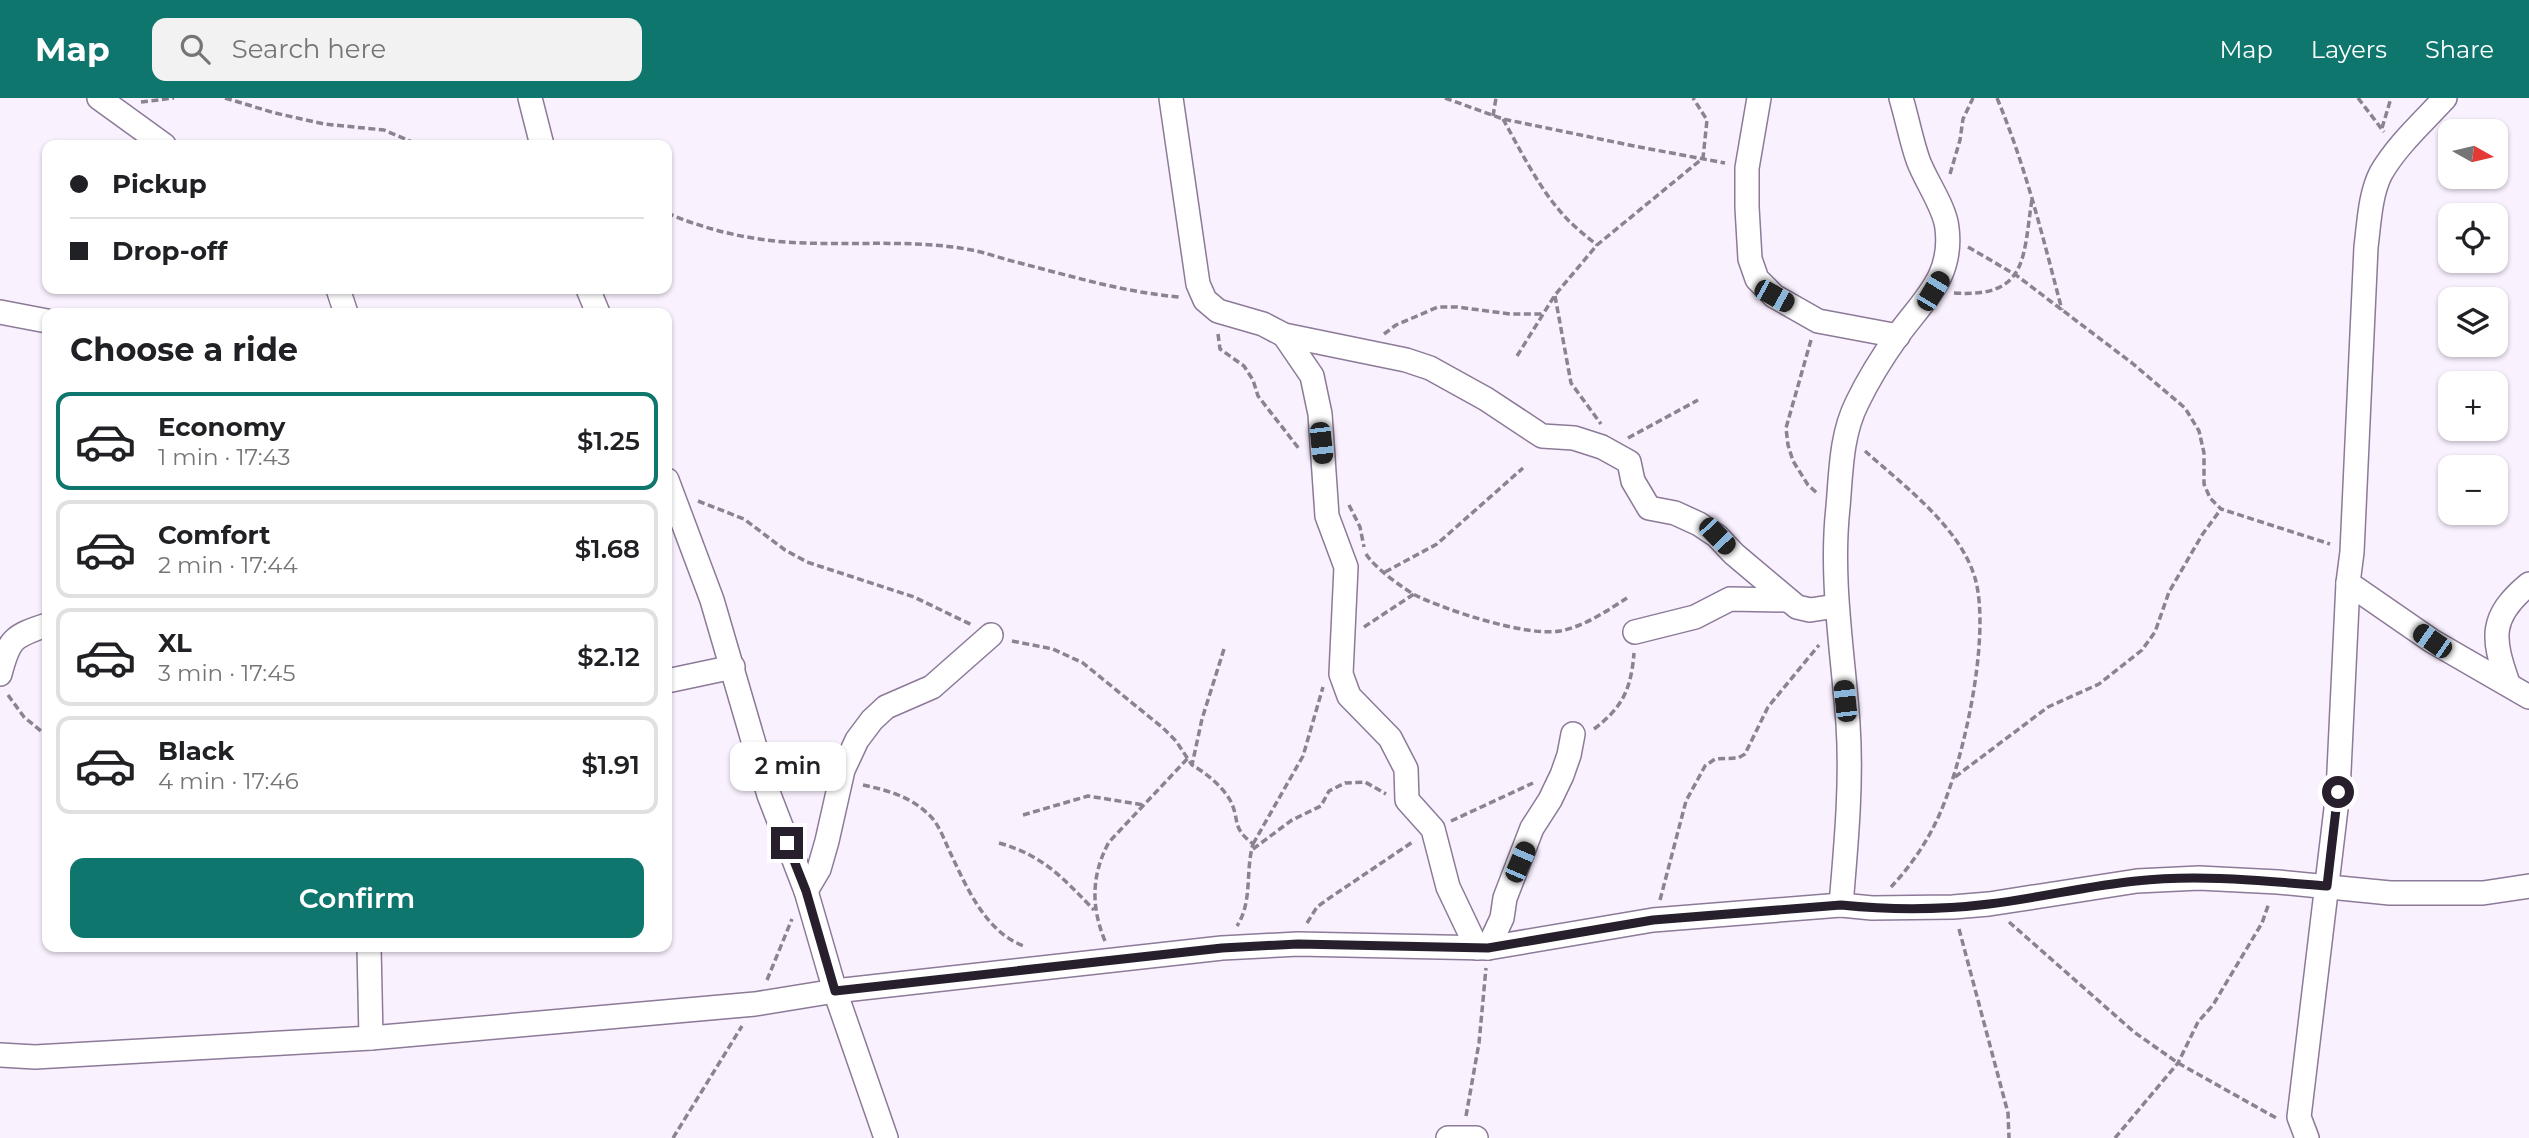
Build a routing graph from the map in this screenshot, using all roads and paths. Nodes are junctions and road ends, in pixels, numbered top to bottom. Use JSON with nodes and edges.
{"nodes":[{"id":1,"x":99,"y":98,"type":"edge"},
{"id":2,"x":225,"y":98,"type":"edge"},
{"id":3,"x":530,"y":98,"type":"edge"},
{"id":4,"x":1171,"y":98,"type":"edge"},
{"id":5,"x":1445,"y":98,"type":"edge"},
{"id":6,"x":1496,"y":98,"type":"edge"},
{"id":7,"x":1693,"y":98,"type":"edge"},
{"id":8,"x":1759,"y":98,"type":"edge"},
{"id":9,"x":1901,"y":98,"type":"edge"},
{"id":10,"x":1973,"y":98,"type":"edge"},
{"id":11,"x":1997,"y":98,"type":"edge"},
{"id":12,"x":2358,"y":98,"type":"edge"},
{"id":13,"x":2391,"y":98,"type":"edge"},
{"id":14,"x":2445,"y":98,"type":"edge"},
{"id":15,"x":1493,"y":116,"type":"junction"},
{"id":16,"x":1503,"y":118,"type":"junction"},
{"id":17,"x":2382,"y":128,"type":"junction"},
{"id":18,"x":156,"y":140,"type":"edge"},
{"id":19,"x":406,"y":140,"type":"edge"},
{"id":20,"x":541,"y":140,"type":"edge"},
{"id":21,"x":2395,"y":152,"type":"junction"},
{"id":22,"x":1703,"y":158,"type":"junction"},
{"id":23,"x":1747,"y":168,"type":"junction"},
{"id":24,"x":2032,"y":197,"type":"junction"},
{"id":25,"x":672,"y":215,"type":"edge"},
{"id":26,"x":1943,"y":216,"type":"junction"},
{"id":27,"x":1597,"y":245,"type":"junction"},
{"id":28,"x":2016,"y":275,"type":"junction"},
{"id":29,"x":1933,"y":291,"type":"junction"},
{"id":30,"x":1555,"y":295,"type":"junction"},
{"id":31,"x":1212,"y":305,"type":"junction"},
{"id":32,"x":2062,"y":311,"type":"junction"},
{"id":33,"x":0,"y":312,"type":"edge"},
{"id":34,"x":1542,"y":314,"type":"junction"},
{"id":35,"x":42,"y":320,"type":"edge"},
{"id":36,"x":1818,"y":321,"type":"junction"},
{"id":37,"x":1284,"y":335,"type":"junction"},
{"id":38,"x":1898,"y":336,"type":"junction"},
{"id":39,"x":1363,"y":351,"type":"junction"},
{"id":40,"x":1517,"y":356,"type":"dead end"},
{"id":41,"x":1698,"y":400,"type":"dead end"},
{"id":42,"x":1605,"y":431,"type":"dead end"},
{"id":43,"x":1845,"y":433,"type":"junction"},
{"id":44,"x":1300,"y":450,"type":"dead end"},
{"id":45,"x":1629,"y":462,"type":"junction"},
{"id":46,"x":1523,"y":468,"type":"dead end"},
{"id":47,"x":1324,"y":477,"type":"junction"},
{"id":48,"x":672,"y":487,"type":"edge"},
{"id":49,"x":672,"y":494,"type":"edge"},
{"id":50,"x":2221,"y":509,"type":"junction"},
{"id":51,"x":1837,"y":513,"type":"junction"},
{"id":52,"x":2352,"y":552,"type":"junction"},
{"id":53,"x":1385,"y":572,"type":"junction"},
{"id":54,"x":2348,"y":583,"type":"junction"},
{"id":55,"x":2529,"y":584,"type":"edge"},
{"id":56,"x":1414,"y":594,"type":"junction"},
{"id":57,"x":1627,"y":598,"type":"dead end"},
{"id":58,"x":1786,"y":600,"type":"junction"},
{"id":59,"x":1837,"y":616,"type":"junction"},
{"id":60,"x":42,"y":626,"type":"edge"},
{"id":61,"x":1635,"y":632,"type":"dead end"},
{"id":62,"x":991,"y":635,"type":"junction"},
{"id":63,"x":1341,"y":645,"type":"junction"},
{"id":64,"x":1224,"y":649,"type":"dead end"},
{"id":65,"x":733,"y":667,"type":"junction"},
{"id":66,"x":1632,"y":672,"type":"dead end"},
{"id":67,"x":1326,"y":678,"type":"dead end"},
{"id":68,"x":672,"y":680,"type":"edge"},
{"id":69,"x":3,"y":682,"type":"edge"},
{"id":70,"x":2508,"y":684,"type":"junction"},
{"id":71,"x":2529,"y":697,"type":"edge"},
{"id":72,"x":42,"y":732,"type":"edge"},
{"id":73,"x":1573,"y":734,"type":"joint"},
{"id":74,"x":1188,"y":758,"type":"junction"},
{"id":75,"x":1192,"y":765,"type":"junction"},
{"id":76,"x":1954,"y":778,"type":"junction"},
{"id":77,"x":841,"y":779,"type":"junction"},
{"id":78,"x":1389,"y":796,"type":"dead end"},
{"id":79,"x":1144,"y":805,"type":"junction"},
{"id":80,"x":1023,"y":815,"type":"dead end"},
{"id":81,"x":999,"y":844,"type":"dead end"},
{"id":82,"x":1253,"y":844,"type":"junction"},
{"id":83,"x":1251,"y":850,"type":"junction"},
{"id":84,"x":2278,"y":882,"type":"junction"},
{"id":85,"x":2327,"y":886,"type":"junction"},
{"id":86,"x":2529,"y":886,"type":"edge"},
{"id":87,"x":806,"y":891,"type":"junction"},
{"id":88,"x":1989,"y":904,"type":"junction"},
{"id":89,"x":1841,"y":905,"type":"junction"},
{"id":90,"x":1953,"y":907,"type":"junction"},
{"id":91,"x":1871,"y":908,"type":"junction"},
{"id":92,"x":1096,"y":912,"type":"junction"},
{"id":93,"x":1653,"y":920,"type":"junction"},
{"id":94,"x":1026,"y":947,"type":"dead end"},
{"id":95,"x":1222,"y":948,"type":"junction"},
{"id":96,"x":1483,"y":948,"type":"junction"},
{"id":97,"x":369,"y":952,"type":"edge"},
{"id":98,"x":1113,"y":961,"type":"junction"},
{"id":99,"x":835,"y":991,"type":"junction"},
{"id":100,"x":755,"y":1004,"type":"junction"},
{"id":101,"x":371,"y":1038,"type":"junction"},
{"id":102,"x":0,"y":1055,"type":"edge"},
{"id":103,"x":2178,"y":1063,"type":"junction"},
{"id":104,"x":2305,"y":1136,"type":"edge"},
{"id":105,"x":1462,"y":1137,"type":"edge"},
{"id":106,"x":673,"y":1138,"type":"edge"},
{"id":107,"x":887,"y":1138,"type":"edge"},
{"id":108,"x":1448,"y":1138,"type":"edge"},
{"id":109,"x":1476,"y":1138,"type":"edge"},
{"id":110,"x":2009,"y":1138,"type":"edge"},
{"id":111,"x":2115,"y":1138,"type":"edge"}],
"edges":[{"from":1,"to":18,"type":"street"},
{"from":2,"to":19,"type":"path"},
{"from":3,"to":20,"type":"street"},
{"from":4,"to":31,"type":"street"},
{"from":5,"to":15,"type":"path"},
{"from":6,"to":15,"type":"path"},
{"from":7,"to":22,"type":"path"},
{"from":8,"to":23,"type":"street"},
{"from":9,"to":26,"type":"street"},
{"from":10,"to":26,"type":"path"},
{"from":11,"to":24,"type":"path"},
{"from":12,"to":17,"type":"path"},
{"from":13,"to":17,"type":"path"},
{"from":14,"to":21,"type":"street"},
{"from":15,"to":16,"type":"path"},
{"from":16,"to":22,"type":"path"},
{"from":16,"to":27,"type":"path"},
{"from":17,"to":21,"type":"path"},
{"from":21,"to":52,"type":"street"},
{"from":22,"to":23,"type":"path"},
{"from":22,"to":27,"type":"path"},
{"from":23,"to":36,"type":"street"},
{"from":24,"to":28,"type":"path"},
{"from":24,"to":32,"type":"path"},
{"from":25,"to":31,"type":"path"},
{"from":26,"to":28,"type":"path"},
{"from":26,"to":29,"type":"street"},
{"from":27,"to":30,"type":"path"},
{"from":28,"to":29,"type":"path"},
{"from":28,"to":32,"type":"path"},
{"from":29,"to":38,"type":"street"},
{"from":30,"to":34,"type":"path"},
{"from":30,"to":42,"type":"path"},
{"from":31,"to":37,"type":"street"},
{"from":31,"to":44,"type":"path"},
{"from":32,"to":50,"type":"path"},
{"from":33,"to":35,"type":"street"},
{"from":34,"to":39,"type":"path"},
{"from":34,"to":40,"type":"path"},
{"from":36,"to":38,"type":"street"},
{"from":36,"to":51,"type":"path"},
{"from":37,"to":39,"type":"street"},
{"from":37,"to":47,"type":"street"},
{"from":38,"to":43,"type":"street"},
{"from":39,"to":45,"type":"street"},
{"from":41,"to":45,"type":"path"},
{"from":43,"to":51,"type":"street"},
{"from":43,"to":76,"type":"path"},
{"from":45,"to":58,"type":"street"},
{"from":46,"to":53,"type":"path"},
{"from":47,"to":53,"type":"path"},
{"from":47,"to":63,"type":"street"},
{"from":48,"to":62,"type":"path"},
{"from":49,"to":65,"type":"street"},
{"from":50,"to":52,"type":"path"},
{"from":50,"to":76,"type":"path"},
{"from":51,"to":59,"type":"street"},
{"from":52,"to":54,"type":"street"},
{"from":53,"to":56,"type":"path"},
{"from":54,"to":70,"type":"street"},
{"from":54,"to":85,"type":"street"},
{"from":55,"to":70,"type":"street"},
{"from":56,"to":57,"type":"path"},
{"from":56,"to":63,"type":"path"},
{"from":58,"to":59,"type":"street"},
{"from":58,"to":61,"type":"street"},
{"from":59,"to":89,"type":"street"},
{"from":59,"to":93,"type":"path"},
{"from":60,"to":69,"type":"street"},
{"from":62,"to":74,"type":"path"},
{"from":62,"to":77,"type":"street"},
{"from":63,"to":96,"type":"street"},
{"from":64,"to":75,"type":"path"},
{"from":65,"to":68,"type":"street"},
{"from":65,"to":87,"type":"street"},
{"from":66,"to":73,"type":"path"},
{"from":67,"to":82,"type":"path"},
{"from":69,"to":72,"type":"path"},
{"from":70,"to":71,"type":"street"},
{"from":73,"to":96,"type":"street"},
{"from":74,"to":75,"type":"path"},
{"from":74,"to":79,"type":"path"},
{"from":75,"to":82,"type":"path"},
{"from":76,"to":91,"type":"path"},
{"from":77,"to":87,"type":"street"},
{"from":77,"to":94,"type":"path"},
{"from":78,"to":83,"type":"path"},
{"from":79,"to":80,"type":"path"},
{"from":79,"to":92,"type":"path"},
{"from":81,"to":92,"type":"path"},
{"from":82,"to":83,"type":"path"},
{"from":83,"to":95,"type":"path"},
{"from":84,"to":85,"type":"street"},
{"from":84,"to":88,"type":"street"},
{"from":84,"to":103,"type":"path"},
{"from":85,"to":86,"type":"street"},
{"from":85,"to":104,"type":"street"},
{"from":87,"to":99,"type":"street"},
{"from":87,"to":100,"type":"path"},
{"from":88,"to":90,"type":"street"},
{"from":88,"to":103,"type":"path"},
{"from":89,"to":91,"type":"street"},
{"from":89,"to":93,"type":"street"},
{"from":90,"to":91,"type":"street"},
{"from":90,"to":110,"type":"path"},
{"from":92,"to":98,"type":"path"},
{"from":93,"to":96,"type":"street"},
{"from":95,"to":96,"type":"street"},
{"from":95,"to":98,"type":"street"},
{"from":96,"to":105,"type":"path"},
{"from":97,"to":101,"type":"street"},
{"from":98,"to":99,"type":"street"},
{"from":99,"to":100,"type":"street"},
{"from":99,"to":107,"type":"street"},
{"from":100,"to":101,"type":"street"},
{"from":100,"to":106,"type":"path"},
{"from":101,"to":102,"type":"street"},
{"from":103,"to":104,"type":"path"},
{"from":103,"to":111,"type":"path"},
{"from":105,"to":108,"type":"street"},
{"from":105,"to":109,"type":"street"}]}
